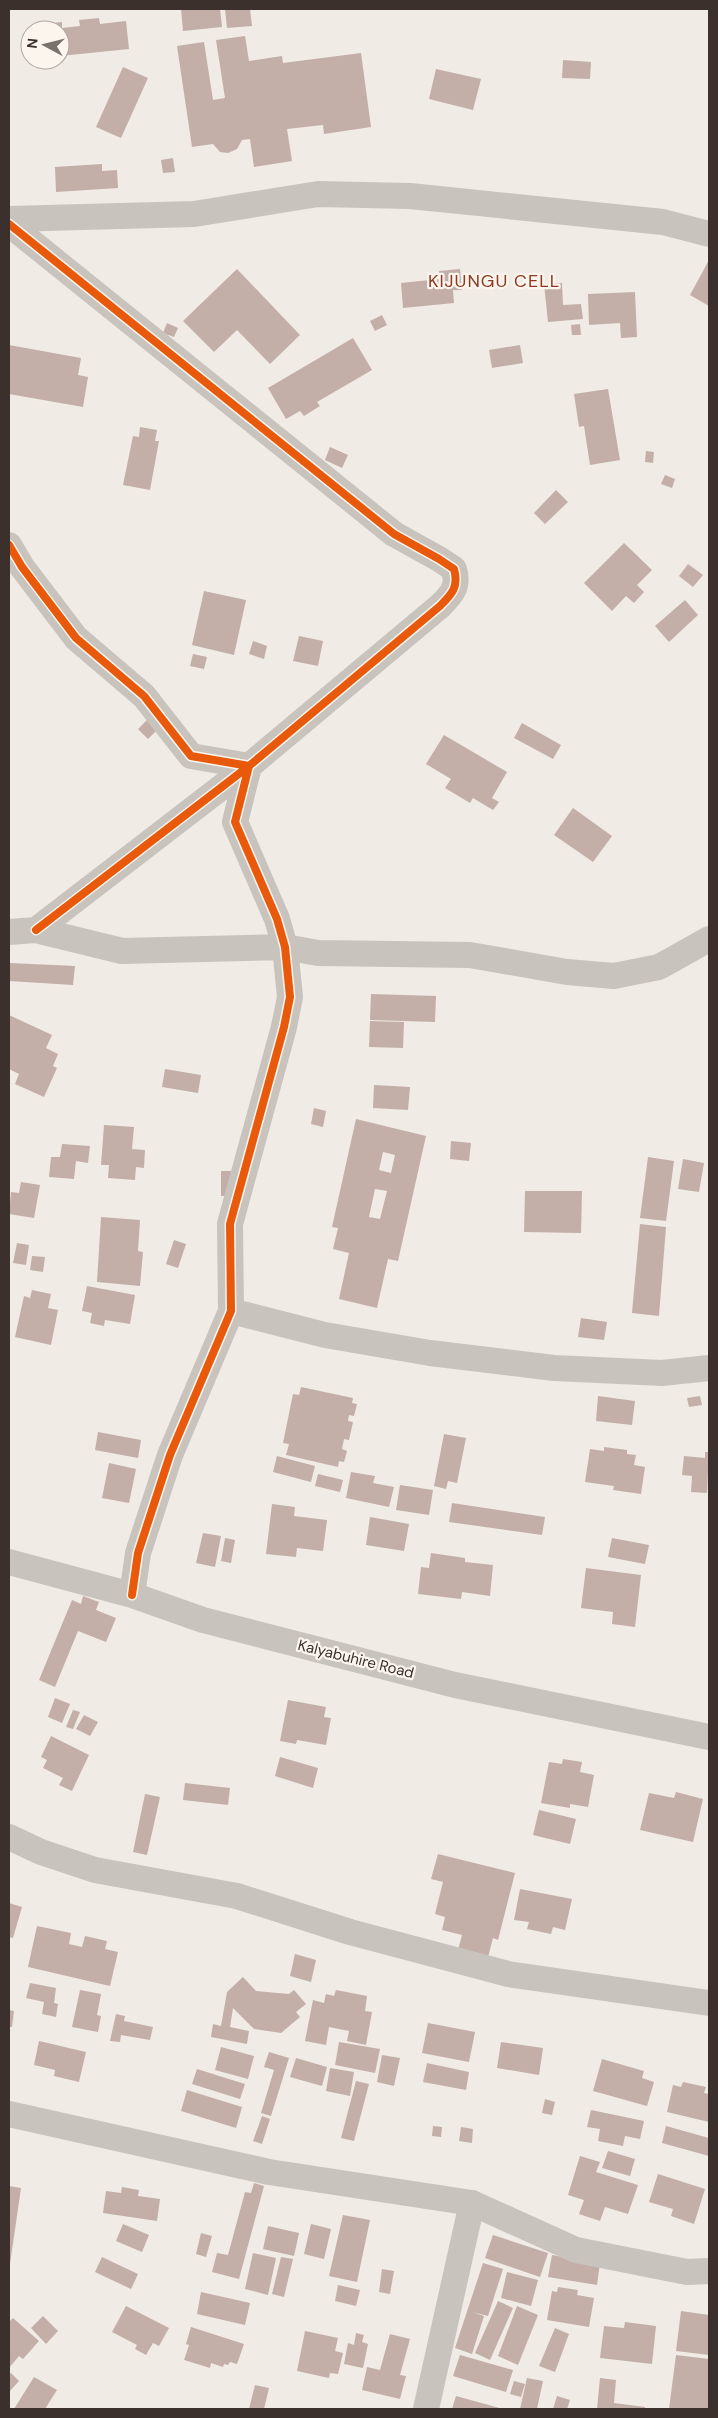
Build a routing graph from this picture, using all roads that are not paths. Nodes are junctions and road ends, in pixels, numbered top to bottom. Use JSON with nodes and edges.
{"nodes":[{"id":1,"x":9,"y":219,"type":"edge"},
{"id":2,"x":9,"y":224,"type":"edge"},
{"id":3,"x":709,"y":234,"type":"edge"},
{"id":4,"x":9,"y":545,"type":"edge"},
{"id":5,"x":248,"y":766,"type":"junction"},
{"id":6,"x":36,"y":930,"type":"junction"},
{"id":7,"x":9,"y":932,"type":"edge"},
{"id":8,"x":709,"y":938,"type":"edge"},
{"id":9,"x":285,"y":946,"type":"junction"},
{"id":10,"x":231,"y":1311,"type":"junction"},
{"id":11,"x":709,"y":1368,"type":"edge"},
{"id":12,"x":9,"y":1562,"type":"edge"},
{"id":13,"x":132,"y":1596,"type":"junction"},
{"id":14,"x":709,"y":1737,"type":"edge"},
{"id":15,"x":9,"y":1837,"type":"edge"},
{"id":16,"x":709,"y":2003,"type":"edge"},
{"id":17,"x":9,"y":2114,"type":"edge"},
{"id":18,"x":472,"y":2203,"type":"junction"},
{"id":19,"x":709,"y":2271,"type":"edge"},
{"id":20,"x":426,"y":2409,"type":"edge"}],
"edges":[{"from":1,"to":3,"type":"street"},
{"from":2,"to":5,"type":"street"},
{"from":4,"to":5,"type":"street"},
{"from":5,"to":6,"type":"street"},
{"from":5,"to":9,"type":"street"},
{"from":6,"to":7,"type":"street"},
{"from":6,"to":9,"type":"street"},
{"from":8,"to":9,"type":"street"},
{"from":9,"to":10,"type":"street"},
{"from":10,"to":11,"type":"street"},
{"from":10,"to":13,"type":"street"},
{"from":12,"to":13,"type":"street","name":"Kalyabuhire Road"},
{"from":13,"to":14,"type":"street","name":"Kalyabuhire Road"},
{"from":15,"to":16,"type":"street"},
{"from":17,"to":18,"type":"street"},
{"from":18,"to":19,"type":"street"},
{"from":18,"to":20,"type":"street"}]}
